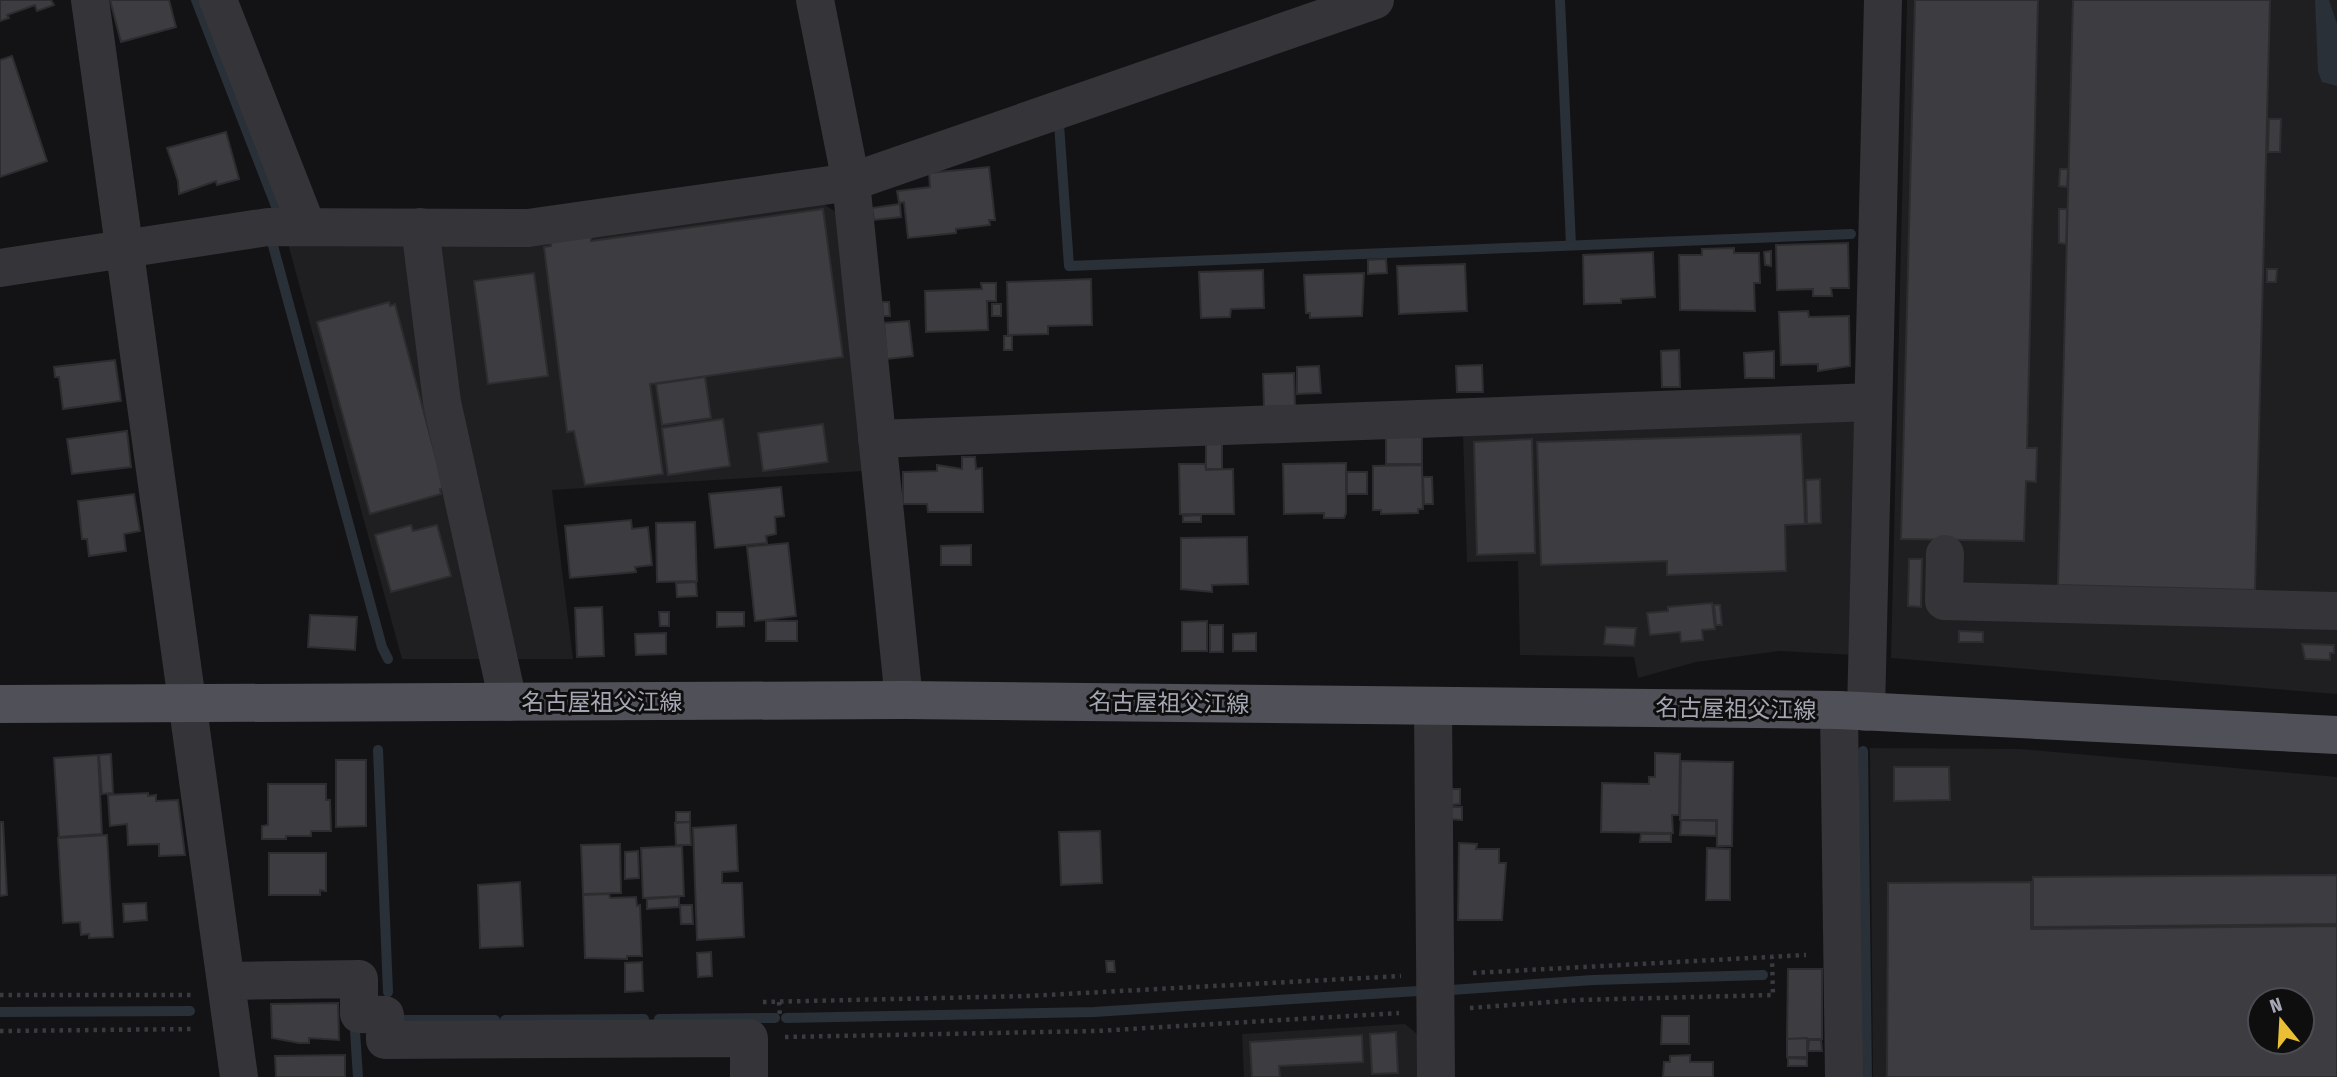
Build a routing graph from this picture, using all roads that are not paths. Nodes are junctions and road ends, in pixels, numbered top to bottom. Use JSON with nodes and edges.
{"nodes":[{"id":1,"x":90,"y":0,"type":"edge"},
{"id":2,"x":218,"y":0,"type":"edge"},
{"id":3,"x":815,"y":0,"type":"edge"},
{"id":4,"x":1375,"y":0,"type":"edge"},
{"id":5,"x":1883,"y":0,"type":"edge"},
{"id":6,"x":851,"y":182,"type":"junction"},
{"id":7,"x":307,"y":227,"type":"junction"},
{"id":8,"x":420,"y":228,"type":"junction"},
{"id":9,"x":123,"y":251,"type":"junction"},
{"id":10,"x":0,"y":268,"type":"edge"},
{"id":11,"x":1873,"y":402,"type":"junction"},
{"id":12,"x":877,"y":439,"type":"junction"},
{"id":13,"x":1945,"y":554,"type":"dead end"},
{"id":14,"x":2337,"y":611,"type":"edge"},
{"id":15,"x":904,"y":700,"type":"junction"},
{"id":16,"x":508,"y":702,"type":"junction"},
{"id":17,"x":0,"y":704,"type":"edge"},
{"id":18,"x":188,"y":704,"type":"junction"},
{"id":19,"x":1433,"y":706,"type":"junction"},
{"id":20,"x":1853,"y":711,"type":"junction"},
{"id":21,"x":2337,"y":734,"type":"edge"},
{"id":22,"x":229,"y":1002,"type":"junction"},
{"id":23,"x":239,"y":1077,"type":"edge"},
{"id":24,"x":749,"y":1077,"type":"edge"},
{"id":25,"x":1436,"y":1077,"type":"edge"},
{"id":26,"x":1844,"y":1077,"type":"edge"}],
"edges":[{"from":1,"to":9,"type":"street"},
{"from":2,"to":7,"type":"street"},
{"from":3,"to":6,"type":"street"},
{"from":4,"to":6,"type":"street"},
{"from":5,"to":11,"type":"street"},
{"from":6,"to":8,"type":"street"},
{"from":6,"to":12,"type":"street"},
{"from":7,"to":8,"type":"street"},
{"from":7,"to":9,"type":"street"},
{"from":8,"to":16,"type":"street"},
{"from":9,"to":10,"type":"street"},
{"from":9,"to":18,"type":"street"},
{"from":11,"to":12,"type":"street"},
{"from":11,"to":20,"type":"street"},
{"from":12,"to":15,"type":"street"},
{"from":13,"to":14,"type":"street"},
{"from":15,"to":16,"type":"main road","name":"名古屋祖父江線"},
{"from":15,"to":19,"type":"main road","name":"名古屋祖父江線"},
{"from":16,"to":18,"type":"main road","name":"名古屋祖父江線"},
{"from":17,"to":18,"type":"main road","name":"名古屋祖父江線"},
{"from":18,"to":22,"type":"street"},
{"from":19,"to":20,"type":"main road","name":"名古屋祖父江線"},
{"from":19,"to":25,"type":"street"},
{"from":20,"to":21,"type":"main road","name":"名古屋祖父江線"},
{"from":20,"to":26,"type":"street"},
{"from":22,"to":23,"type":"street"},
{"from":22,"to":24,"type":"street"}]}
